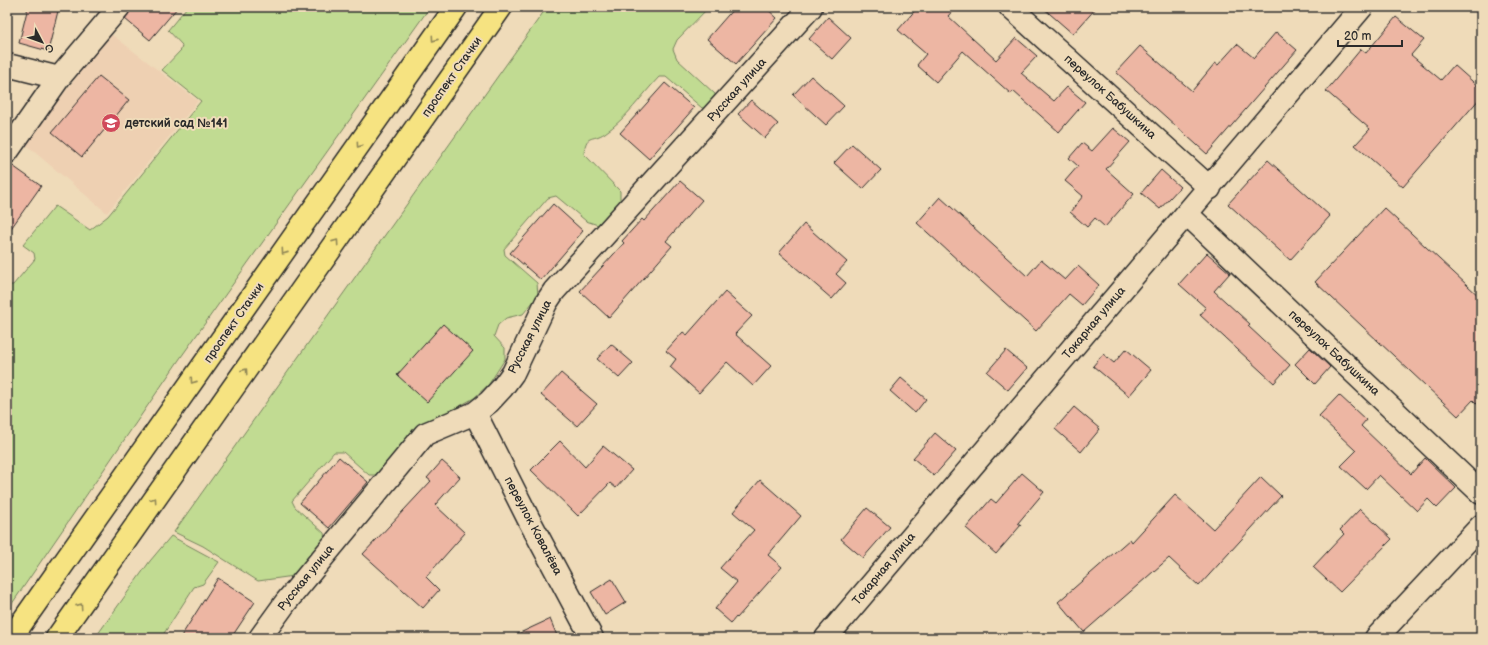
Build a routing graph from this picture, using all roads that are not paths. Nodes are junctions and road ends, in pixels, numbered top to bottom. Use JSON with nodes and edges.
{"nodes":[{"id":1,"x":119,"y":7,"type":"edge"},
{"id":2,"x":456,"y":7,"type":"edge"},
{"id":3,"x":501,"y":7,"type":"edge"},
{"id":4,"x":811,"y":7,"type":"edge"},
{"id":5,"x":1010,"y":7,"type":"edge"},
{"id":6,"x":1362,"y":7,"type":"edge"},
{"id":7,"x":7,"y":65,"type":"edge"},
{"id":8,"x":59,"y":78,"type":"junction"},
{"id":9,"x":7,"y":152,"type":"edge"},
{"id":10,"x":1210,"y":188,"type":"junction"},
{"id":11,"x":1187,"y":214,"type":"junction"},
{"id":12,"x":475,"y":413,"type":"junction"},
{"id":13,"x":1481,"y":493,"type":"edge"},
{"id":14,"x":1481,"y":526,"type":"edge"},
{"id":15,"x":11,"y":638,"type":"edge"},
{"id":16,"x":57,"y":638,"type":"edge"},
{"id":17,"x":260,"y":638,"type":"edge"},
{"id":18,"x":592,"y":638,"type":"edge"},
{"id":19,"x":826,"y":638,"type":"edge"},
{"id":20,"x":1376,"y":638,"type":"edge"}],
"edges":[{"from":1,"to":8,"type":"street"},
{"from":2,"to":15,"type":"main road","name":"проспект Стачки","one_way":true},
{"from":16,"to":3,"type":"main road","name":"проспект Стачки","one_way":true},
{"from":4,"to":12,"type":"street","name":"Русская улица"},
{"from":5,"to":10,"type":"street","name":"переулок Бабушкина"},
{"from":6,"to":10,"type":"street","name":"Токарная улица"},
{"from":7,"to":8,"type":"street"},
{"from":8,"to":9,"type":"street"},
{"from":10,"to":11,"type":"street","name":"Токарная улица"},
{"from":11,"to":13,"type":"street","name":"переулок Бабушкина"},
{"from":11,"to":19,"type":"street","name":"Токарная улица"},
{"from":12,"to":17,"type":"street","name":"Русская улица"},
{"from":12,"to":18,"type":"street","name":"переулок Ковалёва"},
{"from":14,"to":20,"type":"street"}]}
